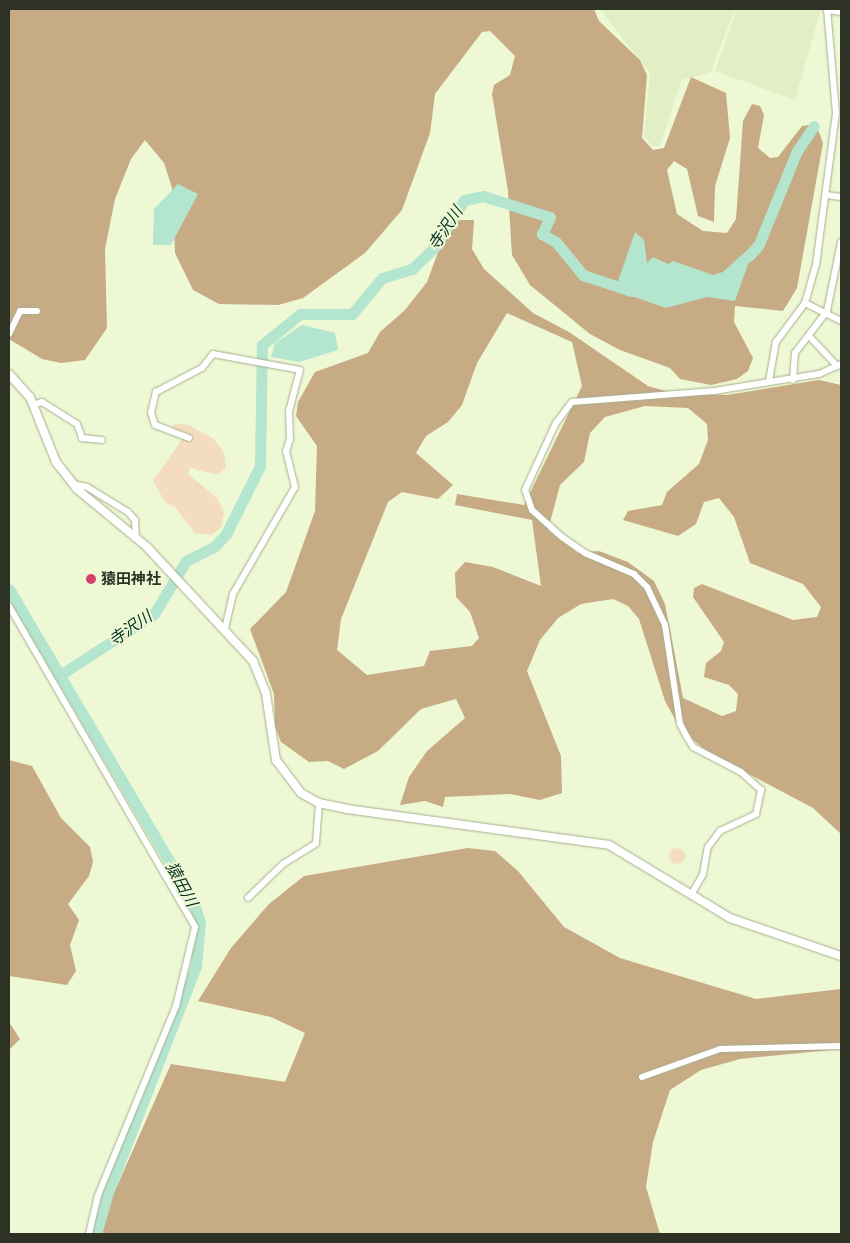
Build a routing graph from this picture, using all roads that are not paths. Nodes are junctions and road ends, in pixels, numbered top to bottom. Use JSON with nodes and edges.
{"nodes":[{"id":1,"x":827,"y":10,"type":"edge"},
{"id":2,"x":841,"y":12,"type":"edge"},
{"id":3,"x":838,"y":113,"type":"edge"},
{"id":4,"x":826,"y":195,"type":"junction"},
{"id":5,"x":841,"y":197,"type":"edge"},
{"id":6,"x":841,"y":242,"type":"edge"},
{"id":7,"x":840,"y":261,"type":"edge"},
{"id":8,"x":838,"y":291,"type":"edge"},
{"id":9,"x":805,"y":304,"type":"junction"},
{"id":10,"x":37,"y":311,"type":"dead end"},
{"id":11,"x":826,"y":313,"type":"junction"},
{"id":12,"x":841,"y":321,"type":"edge"},
{"id":13,"x":9,"y":334,"type":"edge"},
{"id":14,"x":810,"y":337,"type":"junction"},
{"id":15,"x":839,"y":365,"type":"edge"},
{"id":16,"x":9,"y":374,"type":"edge"},
{"id":17,"x":793,"y":380,"type":"junction"},
{"id":18,"x":769,"y":381,"type":"junction"},
{"id":19,"x":33,"y":405,"type":"junction"},
{"id":20,"x":189,"y":438,"type":"dead end"},
{"id":21,"x":102,"y":440,"type":"dead end"},
{"id":22,"x":74,"y":484,"type":"junction"},
{"id":23,"x":136,"y":538,"type":"junction"},
{"id":24,"x":9,"y":606,"type":"edge"},
{"id":25,"x":225,"y":628,"type":"junction"},
{"id":26,"x":318,"y":803,"type":"junction"},
{"id":27,"x":691,"y":895,"type":"junction"},
{"id":28,"x":248,"y":898,"type":"dead end"},
{"id":29,"x":841,"y":956,"type":"edge"},
{"id":30,"x":841,"y":1046,"type":"edge"},
{"id":31,"x":642,"y":1076,"type":"dead end"},
{"id":32,"x":89,"y":1234,"type":"edge"}],
"edges":[{"from":1,"to":2,"type":"street"},
{"from":1,"to":3,"type":"street"},
{"from":3,"to":4,"type":"street"},
{"from":4,"to":5,"type":"street"},
{"from":4,"to":9,"type":"street"},
{"from":6,"to":7,"type":"street"},
{"from":7,"to":8,"type":"street"},
{"from":8,"to":11,"type":"street"},
{"from":9,"to":11,"type":"street"},
{"from":9,"to":18,"type":"street"},
{"from":10,"to":13,"type":"street"},
{"from":11,"to":12,"type":"street"},
{"from":11,"to":14,"type":"street"},
{"from":14,"to":15,"type":"street"},
{"from":14,"to":17,"type":"street"},
{"from":15,"to":17,"type":"street"},
{"from":16,"to":19,"type":"street"},
{"from":17,"to":18,"type":"street"},
{"from":18,"to":27,"type":"street"},
{"from":19,"to":21,"type":"street"},
{"from":19,"to":22,"type":"street"},
{"from":20,"to":25,"type":"street"},
{"from":22,"to":23,"type":"street"},
{"from":22,"to":23,"type":"street"},
{"from":23,"to":25,"type":"street"},
{"from":24,"to":32,"type":"street"},
{"from":25,"to":26,"type":"street"},
{"from":26,"to":27,"type":"street"},
{"from":26,"to":28,"type":"street"},
{"from":27,"to":29,"type":"street"},
{"from":30,"to":31,"type":"street"}]}
